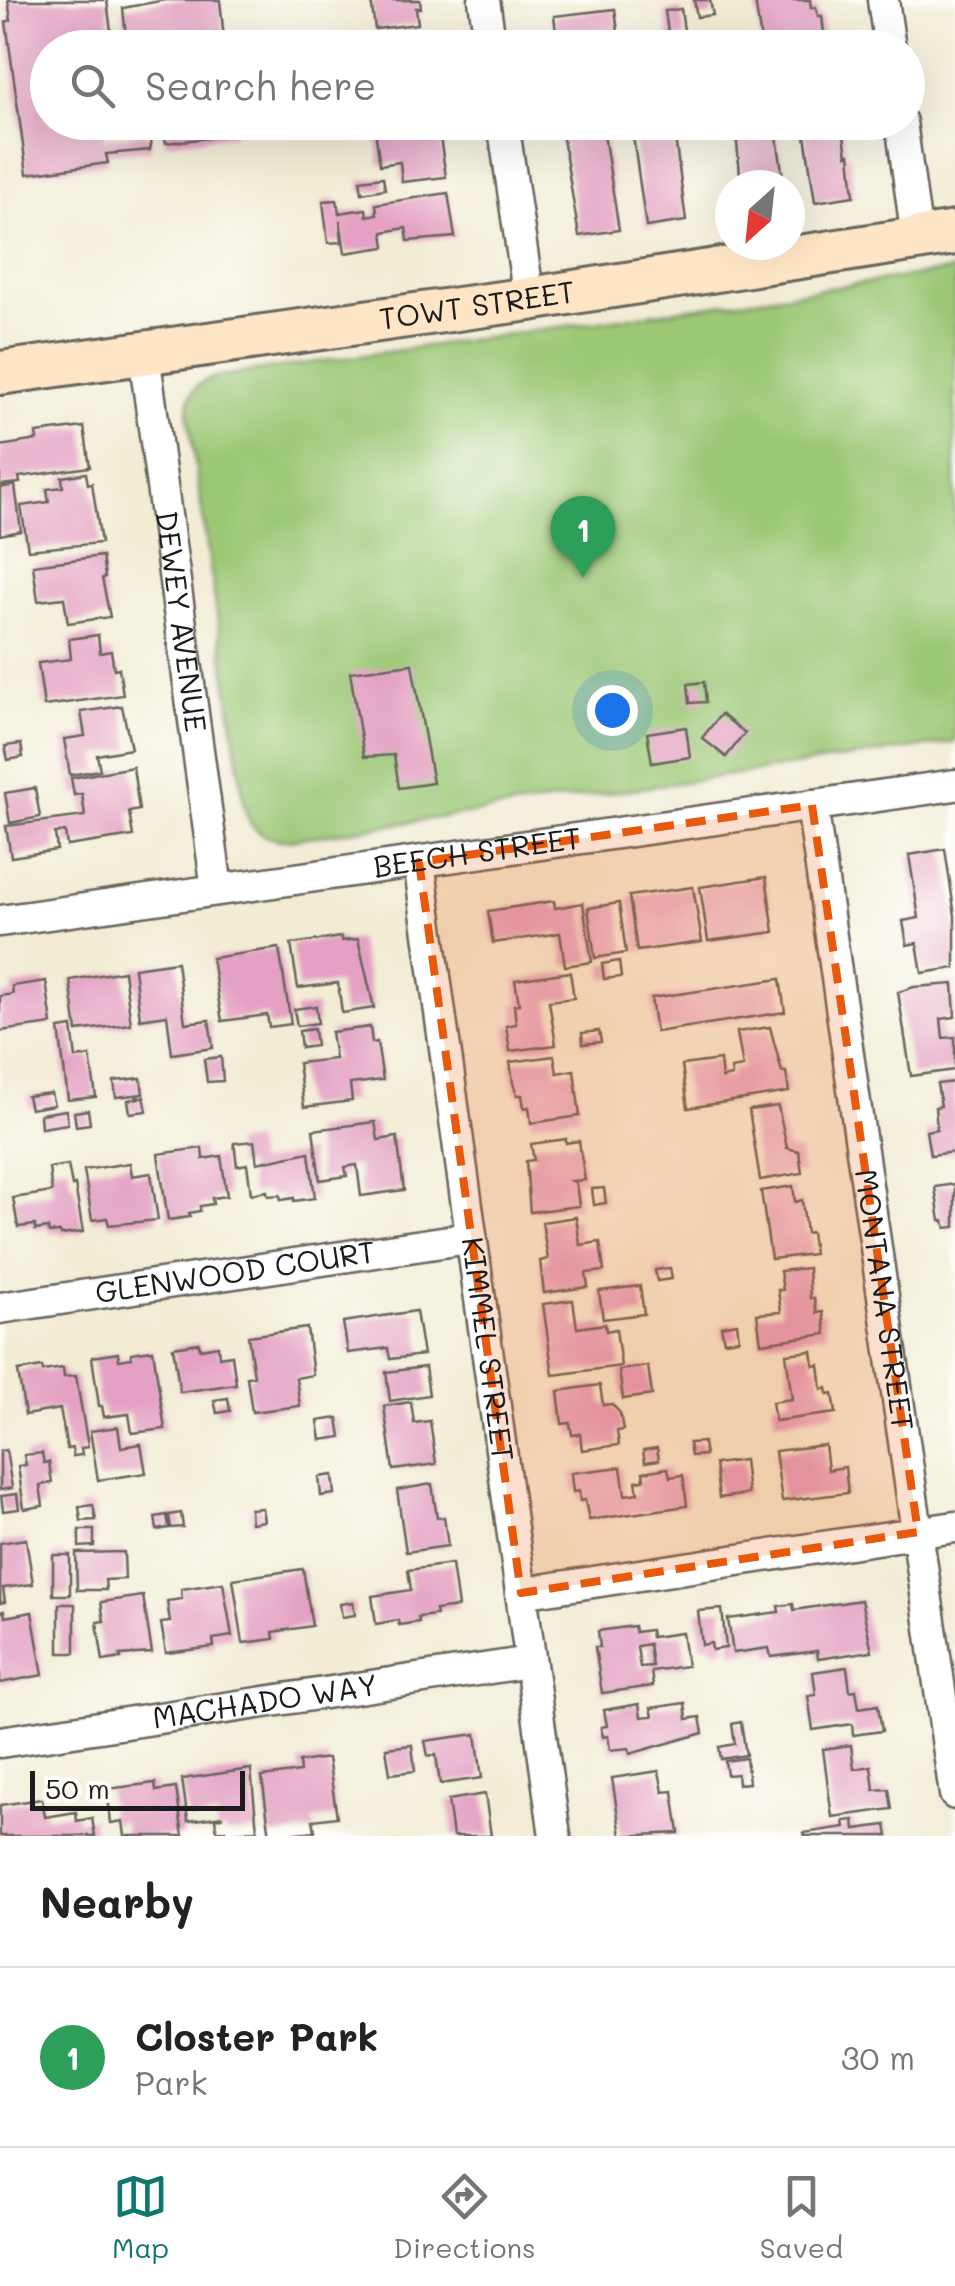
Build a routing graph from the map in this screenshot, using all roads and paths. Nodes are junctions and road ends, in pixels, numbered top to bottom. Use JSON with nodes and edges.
{"nodes":[{"id":1,"x":484,"y":0,"type":"edge"},
{"id":2,"x":883,"y":0,"type":"edge"},
{"id":3,"x":488,"y":30,"type":"edge"},
{"id":4,"x":887,"y":30,"type":"edge"},
{"id":5,"x":505,"y":140,"type":"edge"},
{"id":6,"x":907,"y":140,"type":"edge"},
{"id":7,"x":936,"y":236,"type":"edge"},
{"id":8,"x":529,"y":299,"type":"junction"},
{"id":9,"x":144,"y":354,"type":"junction"},
{"id":10,"x":0,"y":373,"type":"edge"},
{"id":11,"x":955,"y":784,"type":"edge"},
{"id":12,"x":812,"y":805,"type":"junction"},
{"id":13,"x":418,"y":862,"type":"junction"},
{"id":14,"x":217,"y":889,"type":"junction"},
{"id":15,"x":0,"y":921,"type":"edge"},
{"id":16,"x":469,"y":1238,"type":"junction"},
{"id":17,"x":0,"y":1308,"type":"edge"},
{"id":18,"x":955,"y":1527,"type":"edge"},
{"id":19,"x":918,"y":1532,"type":"junction"},
{"id":20,"x":521,"y":1592,"type":"junction"},
{"id":21,"x":530,"y":1662,"type":"junction"},
{"id":22,"x":0,"y":1742,"type":"edge"},
{"id":23,"x":955,"y":1794,"type":"edge"},
{"id":24,"x":555,"y":1836,"type":"edge"}],
"edges":[{"from":1,"to":3,"type":"street"},
{"from":2,"to":4,"type":"street"},
{"from":5,"to":8,"type":"street"},
{"from":6,"to":7,"type":"street"},
{"from":7,"to":8,"type":"street","name":"TOWT STREET"},
{"from":8,"to":9,"type":"street","name":"TOWT STREET"},
{"from":9,"to":10,"type":"street","name":"TOWT STREET"},
{"from":9,"to":14,"type":"street","name":"DEWEY AVENUE"},
{"from":11,"to":12,"type":"street","name":"BEECH STREET"},
{"from":12,"to":13,"type":"street","name":"BEECH STREET"},
{"from":12,"to":19,"type":"street","name":"MONTANA STREET"},
{"from":13,"to":14,"type":"street","name":"BEECH STREET"},
{"from":13,"to":16,"type":"street","name":"KIMMEL STREET"},
{"from":14,"to":15,"type":"street","name":"BEECH STREET"},
{"from":16,"to":17,"type":"street","name":"GLENWOOD COURT"},
{"from":16,"to":20,"type":"street","name":"KIMMEL STREET"},
{"from":18,"to":19,"type":"street"},
{"from":19,"to":20,"type":"street"},
{"from":19,"to":23,"type":"street","name":"MONTANA STREET"},
{"from":20,"to":21,"type":"street","name":"KIMMEL STREET"},
{"from":21,"to":22,"type":"street","name":"MACHADO WAY"},
{"from":21,"to":24,"type":"street","name":"KIMMEL STREET"}]}
